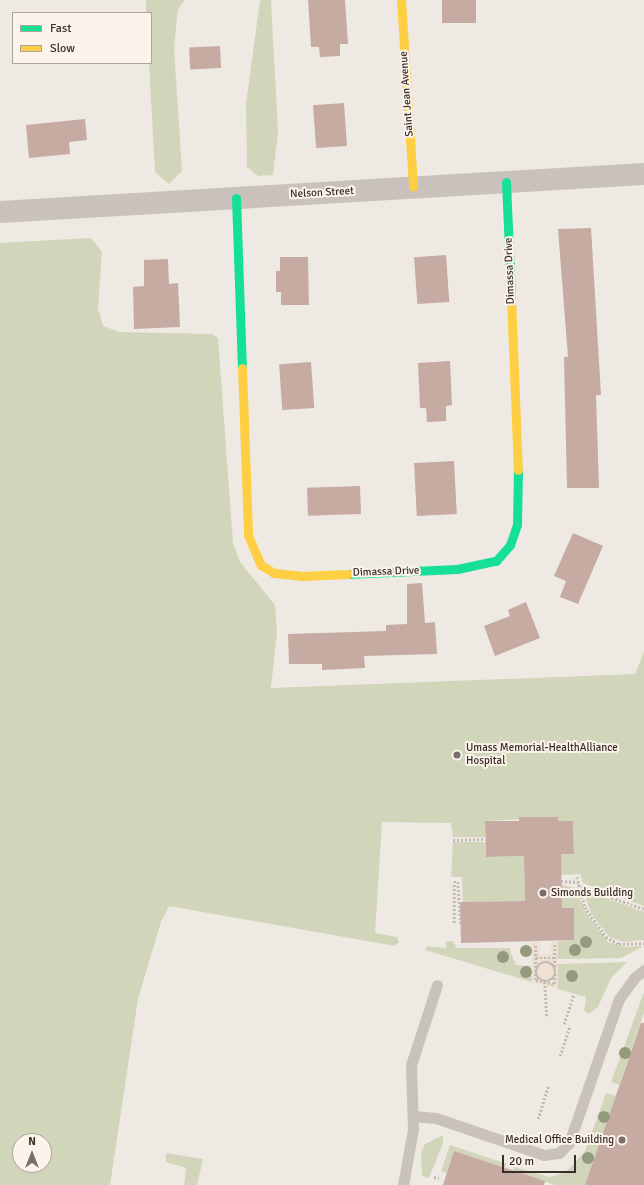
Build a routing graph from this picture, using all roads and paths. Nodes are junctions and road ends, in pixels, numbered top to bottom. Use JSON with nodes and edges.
{"nodes":[{"id":1,"x":401,"y":0,"type":"edge"},
{"id":2,"x":644,"y":174,"type":"edge"},
{"id":3,"x":506,"y":182,"type":"junction"},
{"id":4,"x":413,"y":187,"type":"junction"},
{"id":5,"x":236,"y":198,"type":"junction"},
{"id":6,"x":0,"y":212,"type":"edge"},
{"id":7,"x":452,"y":840,"type":"dead end"},
{"id":8,"x":485,"y":840,"type":"dead end"},
{"id":9,"x":578,"y":877,"type":"dead end"},
{"id":10,"x":561,"y":881,"type":"dead end"},
{"id":11,"x":578,"y":883,"type":"junction"},
{"id":12,"x":644,"y":909,"type":"edge"},
{"id":13,"x":454,"y":922,"type":"dead end"},
{"id":14,"x":461,"y":924,"type":"dead end"},
{"id":15,"x":644,"y":943,"type":"edge"},
{"id":16,"x":555,"y":945,"type":"dead end"},
{"id":17,"x":536,"y":946,"type":"dead end"},
{"id":18,"x":546,"y":956,"type":"junction"},
{"id":19,"x":536,"y":958,"type":"junction"},
{"id":20,"x":555,"y":958,"type":"junction"},
{"id":21,"x":546,"y":962,"type":"junction"},
{"id":22,"x":644,"y":970,"type":"edge"},
{"id":23,"x":536,"y":972,"type":"junction"},
{"id":24,"x":555,"y":972,"type":"junction"},
{"id":25,"x":544,"y":981,"type":"junction"},
{"id":26,"x":437,"y":985,"type":"dead end"},
{"id":27,"x":574,"y":994,"type":"dead end"},
{"id":28,"x":547,"y":1018,"type":"dead end"},
{"id":29,"x":564,"y":1024,"type":"dead end"},
{"id":30,"x":570,"y":1026,"type":"dead end"},
{"id":31,"x":560,"y":1056,"type":"dead end"},
{"id":32,"x":548,"y":1086,"type":"dead end"},
{"id":33,"x":413,"y":1116,"type":"junction"},
{"id":34,"x":538,"y":1119,"type":"dead end"},
{"id":35,"x":434,"y":1176,"type":"dead end"},
{"id":36,"x":439,"y":1178,"type":"dead end"},
{"id":37,"x":403,"y":1185,"type":"edge"}],
"edges":[{"from":1,"to":4,"type":"street","name":"Saint Jean Avenue"},
{"from":2,"to":3,"type":"street","name":"Nelson Street"},
{"from":3,"to":4,"type":"street","name":"Nelson Street"},
{"from":3,"to":5,"type":"street","name":"Dimassa Drive"},
{"from":4,"to":5,"type":"street","name":"Nelson Street"},
{"from":5,"to":6,"type":"street","name":"Nelson Street"},
{"from":7,"to":8,"type":"path"},
{"from":9,"to":11,"type":"path"},
{"from":10,"to":11,"type":"path"},
{"from":11,"to":12,"type":"path"},
{"from":11,"to":15,"type":"path"},
{"from":13,"to":14,"type":"path"},
{"from":16,"to":20,"type":"path"},
{"from":17,"to":19,"type":"path"},
{"from":18,"to":19,"type":"path"},
{"from":18,"to":20,"type":"path"},
{"from":18,"to":21,"type":"path"},
{"from":19,"to":23,"type":"path"},
{"from":20,"to":24,"type":"path"},
{"from":21,"to":23,"type":"path"},
{"from":21,"to":24,"type":"path"},
{"from":22,"to":33,"type":"lane"},
{"from":23,"to":25,"type":"path"},
{"from":24,"to":25,"type":"path"},
{"from":25,"to":28,"type":"path"},
{"from":26,"to":33,"type":"lane"},
{"from":27,"to":29,"type":"path"},
{"from":30,"to":31,"type":"path"},
{"from":32,"to":34,"type":"path"},
{"from":33,"to":37,"type":"lane"},
{"from":35,"to":36,"type":"path"}]}
